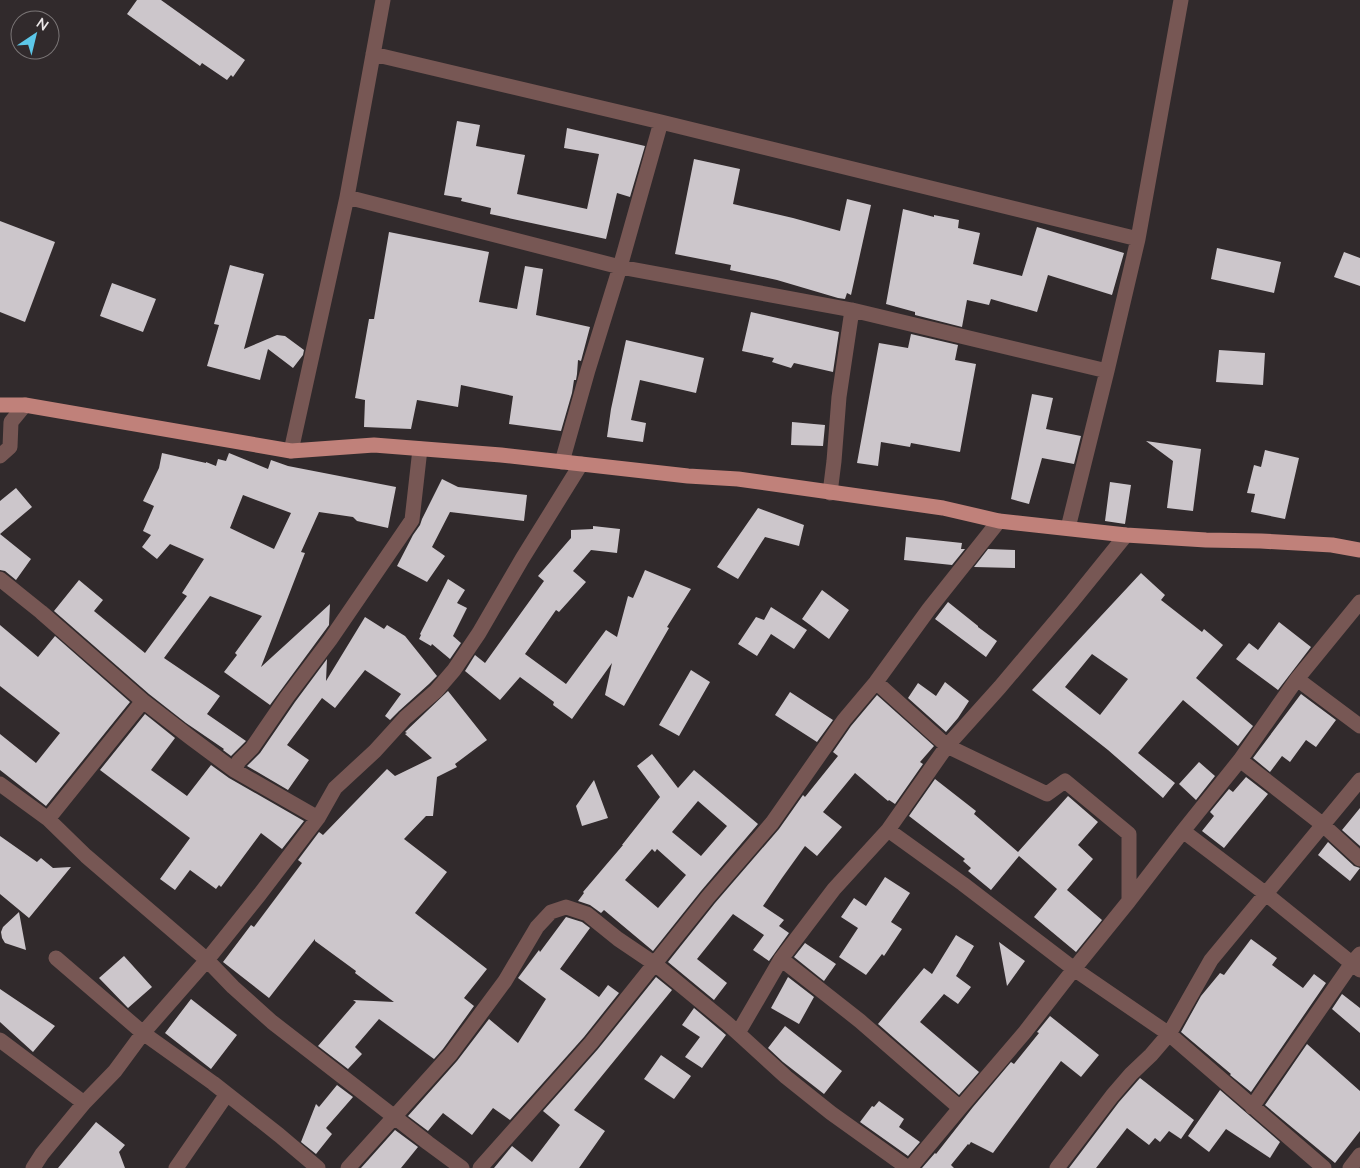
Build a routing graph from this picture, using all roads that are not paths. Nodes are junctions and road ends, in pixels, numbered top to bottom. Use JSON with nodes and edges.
{"nodes":[{"id":1,"x":383,"y":0,"type":"edge"},
{"id":2,"x":1181,"y":0,"type":"edge"},
{"id":3,"x":373,"y":54,"type":"junction"},
{"id":4,"x":661,"y":122,"type":"junction"},
{"id":5,"x":347,"y":197,"type":"junction"},
{"id":6,"x":1138,"y":239,"type":"junction"},
{"id":7,"x":620,"y":267,"type":"junction"},
{"id":8,"x":852,"y":310,"type":"junction"},
{"id":9,"x":1107,"y":371,"type":"junction"},
{"id":10,"x":0,"y":405,"type":"edge"},
{"id":11,"x":25,"y":405,"type":"junction"},
{"id":12,"x":420,"y":449,"type":"junction"},
{"id":13,"x":291,"y":451,"type":"junction"},
{"id":14,"x":0,"y":456,"type":"edge"},
{"id":15,"x":562,"y":462,"type":"junction"},
{"id":16,"x":581,"y":464,"type":"junction"},
{"id":17,"x":830,"y":493,"type":"junction"},
{"id":18,"x":999,"y":521,"type":"junction"},
{"id":19,"x":1068,"y":528,"type":"junction"},
{"id":20,"x":1126,"y":535,"type":"junction"},
{"id":21,"x":1360,"y":550,"type":"edge"},
{"id":22,"x":0,"y":580,"type":"edge"},
{"id":23,"x":1360,"y":602,"type":"edge"},
{"id":24,"x":1297,"y":679,"type":"junction"},
{"id":25,"x":876,"y":682,"type":"junction"},
{"id":26,"x":143,"y":701,"type":"junction"},
{"id":27,"x":1360,"y":726,"type":"edge"},
{"id":28,"x":947,"y":746,"type":"junction"},
{"id":29,"x":1240,"y":760,"type":"junction"},
{"id":30,"x":234,"y":770,"type":"junction"},
{"id":31,"x":1360,"y":780,"type":"edge"},
{"id":32,"x":0,"y":784,"type":"edge"},
{"id":33,"x":318,"y":818,"type":"junction"},
{"id":34,"x":48,"y":819,"type":"junction"},
{"id":35,"x":1322,"y":824,"type":"junction"},
{"id":36,"x":888,"y":830,"type":"junction"},
{"id":37,"x":1183,"y":831,"type":"junction"},
{"id":38,"x":1360,"y":859,"type":"edge"},
{"id":39,"x":1266,"y":894,"type":"junction"},
{"id":40,"x":1129,"y":901,"type":"junction"},
{"id":41,"x":56,"y":958,"type":"dead end"},
{"id":42,"x":781,"y":958,"type":"junction"},
{"id":43,"x":207,"y":960,"type":"junction"},
{"id":44,"x":1357,"y":962,"type":"edge"},
{"id":45,"x":655,"y":964,"type":"junction"},
{"id":46,"x":1074,"y":969,"type":"junction"},
{"id":47,"x":143,"y":1033,"type":"junction"},
{"id":48,"x":738,"y":1033,"type":"junction"},
{"id":49,"x":1168,"y":1034,"type":"junction"},
{"id":50,"x":0,"y":1040,"type":"edge"},
{"id":51,"x":227,"y":1094,"type":"junction"},
{"id":52,"x":84,"y":1104,"type":"junction"},
{"id":53,"x":1252,"y":1107,"type":"junction"},
{"id":54,"x":960,"y":1108,"type":"junction"},
{"id":55,"x":394,"y":1118,"type":"junction"},
{"id":56,"x":1360,"y":1155,"type":"edge"},
{"id":57,"x":33,"y":1168,"type":"edge"},
{"id":58,"x":176,"y":1168,"type":"edge"},
{"id":59,"x":318,"y":1168,"type":"edge"},
{"id":60,"x":348,"y":1168,"type":"edge"},
{"id":61,"x":462,"y":1168,"type":"edge"},
{"id":62,"x":480,"y":1168,"type":"edge"},
{"id":63,"x":909,"y":1168,"type":"edge"},
{"id":64,"x":1057,"y":1168,"type":"edge"},
{"id":65,"x":1324,"y":1168,"type":"edge"},
{"id":66,"x":1350,"y":1168,"type":"edge"}],
"edges":[{"from":1,"to":3,"type":"street"},
{"from":2,"to":6,"type":"street"},
{"from":3,"to":4,"type":"street"},
{"from":3,"to":5,"type":"street"},
{"from":4,"to":6,"type":"street"},
{"from":4,"to":7,"type":"street"},
{"from":5,"to":7,"type":"street"},
{"from":5,"to":13,"type":"street"},
{"from":6,"to":9,"type":"street"},
{"from":7,"to":8,"type":"street"},
{"from":7,"to":15,"type":"street"},
{"from":8,"to":9,"type":"street"},
{"from":8,"to":17,"type":"street"},
{"from":9,"to":19,"type":"street"},
{"from":10,"to":11,"type":"main road"},
{"from":11,"to":13,"type":"main road"},
{"from":11,"to":14,"type":"street"},
{"from":12,"to":13,"type":"main road"},
{"from":12,"to":15,"type":"main road"},
{"from":12,"to":30,"type":"street"},
{"from":15,"to":16,"type":"main road"},
{"from":16,"to":17,"type":"main road"},
{"from":16,"to":33,"type":"street"},
{"from":17,"to":18,"type":"main road"},
{"from":18,"to":19,"type":"main road"},
{"from":18,"to":25,"type":"street"},
{"from":19,"to":20,"type":"main road"},
{"from":20,"to":21,"type":"main road"},
{"from":20,"to":28,"type":"street"},
{"from":22,"to":26,"type":"street"},
{"from":23,"to":24,"type":"street"},
{"from":24,"to":27,"type":"street"},
{"from":24,"to":29,"type":"street"},
{"from":25,"to":28,"type":"street"},
{"from":25,"to":45,"type":"street"},
{"from":26,"to":30,"type":"street"},
{"from":26,"to":34,"type":"street"},
{"from":28,"to":36,"type":"street"},
{"from":28,"to":40,"type":"street"},
{"from":29,"to":35,"type":"street"},
{"from":29,"to":37,"type":"street"},
{"from":30,"to":33,"type":"street"},
{"from":31,"to":35,"type":"street"},
{"from":32,"to":34,"type":"street"},
{"from":33,"to":43,"type":"street"},
{"from":34,"to":43,"type":"street"},
{"from":35,"to":38,"type":"street"},
{"from":35,"to":39,"type":"street"},
{"from":36,"to":42,"type":"street"},
{"from":36,"to":46,"type":"street"},
{"from":37,"to":39,"type":"street"},
{"from":37,"to":40,"type":"street"},
{"from":39,"to":44,"type":"street"},
{"from":39,"to":49,"type":"street"},
{"from":40,"to":46,"type":"street"},
{"from":41,"to":47,"type":"street"},
{"from":42,"to":48,"type":"street"},
{"from":42,"to":54,"type":"street"},
{"from":43,"to":47,"type":"street"},
{"from":43,"to":55,"type":"street"},
{"from":44,"to":53,"type":"street"},
{"from":45,"to":48,"type":"street"},
{"from":45,"to":55,"type":"street"},
{"from":45,"to":62,"type":"street"},
{"from":46,"to":49,"type":"street"},
{"from":46,"to":54,"type":"street"},
{"from":47,"to":51,"type":"street"},
{"from":47,"to":52,"type":"street"},
{"from":48,"to":63,"type":"street"},
{"from":49,"to":53,"type":"street"},
{"from":49,"to":64,"type":"street"},
{"from":50,"to":52,"type":"street"},
{"from":51,"to":58,"type":"street"},
{"from":51,"to":59,"type":"street"},
{"from":52,"to":57,"type":"street"},
{"from":53,"to":65,"type":"street"},
{"from":54,"to":63,"type":"street"},
{"from":55,"to":60,"type":"street"},
{"from":55,"to":61,"type":"street"},
{"from":56,"to":66,"type":"street"}]}
